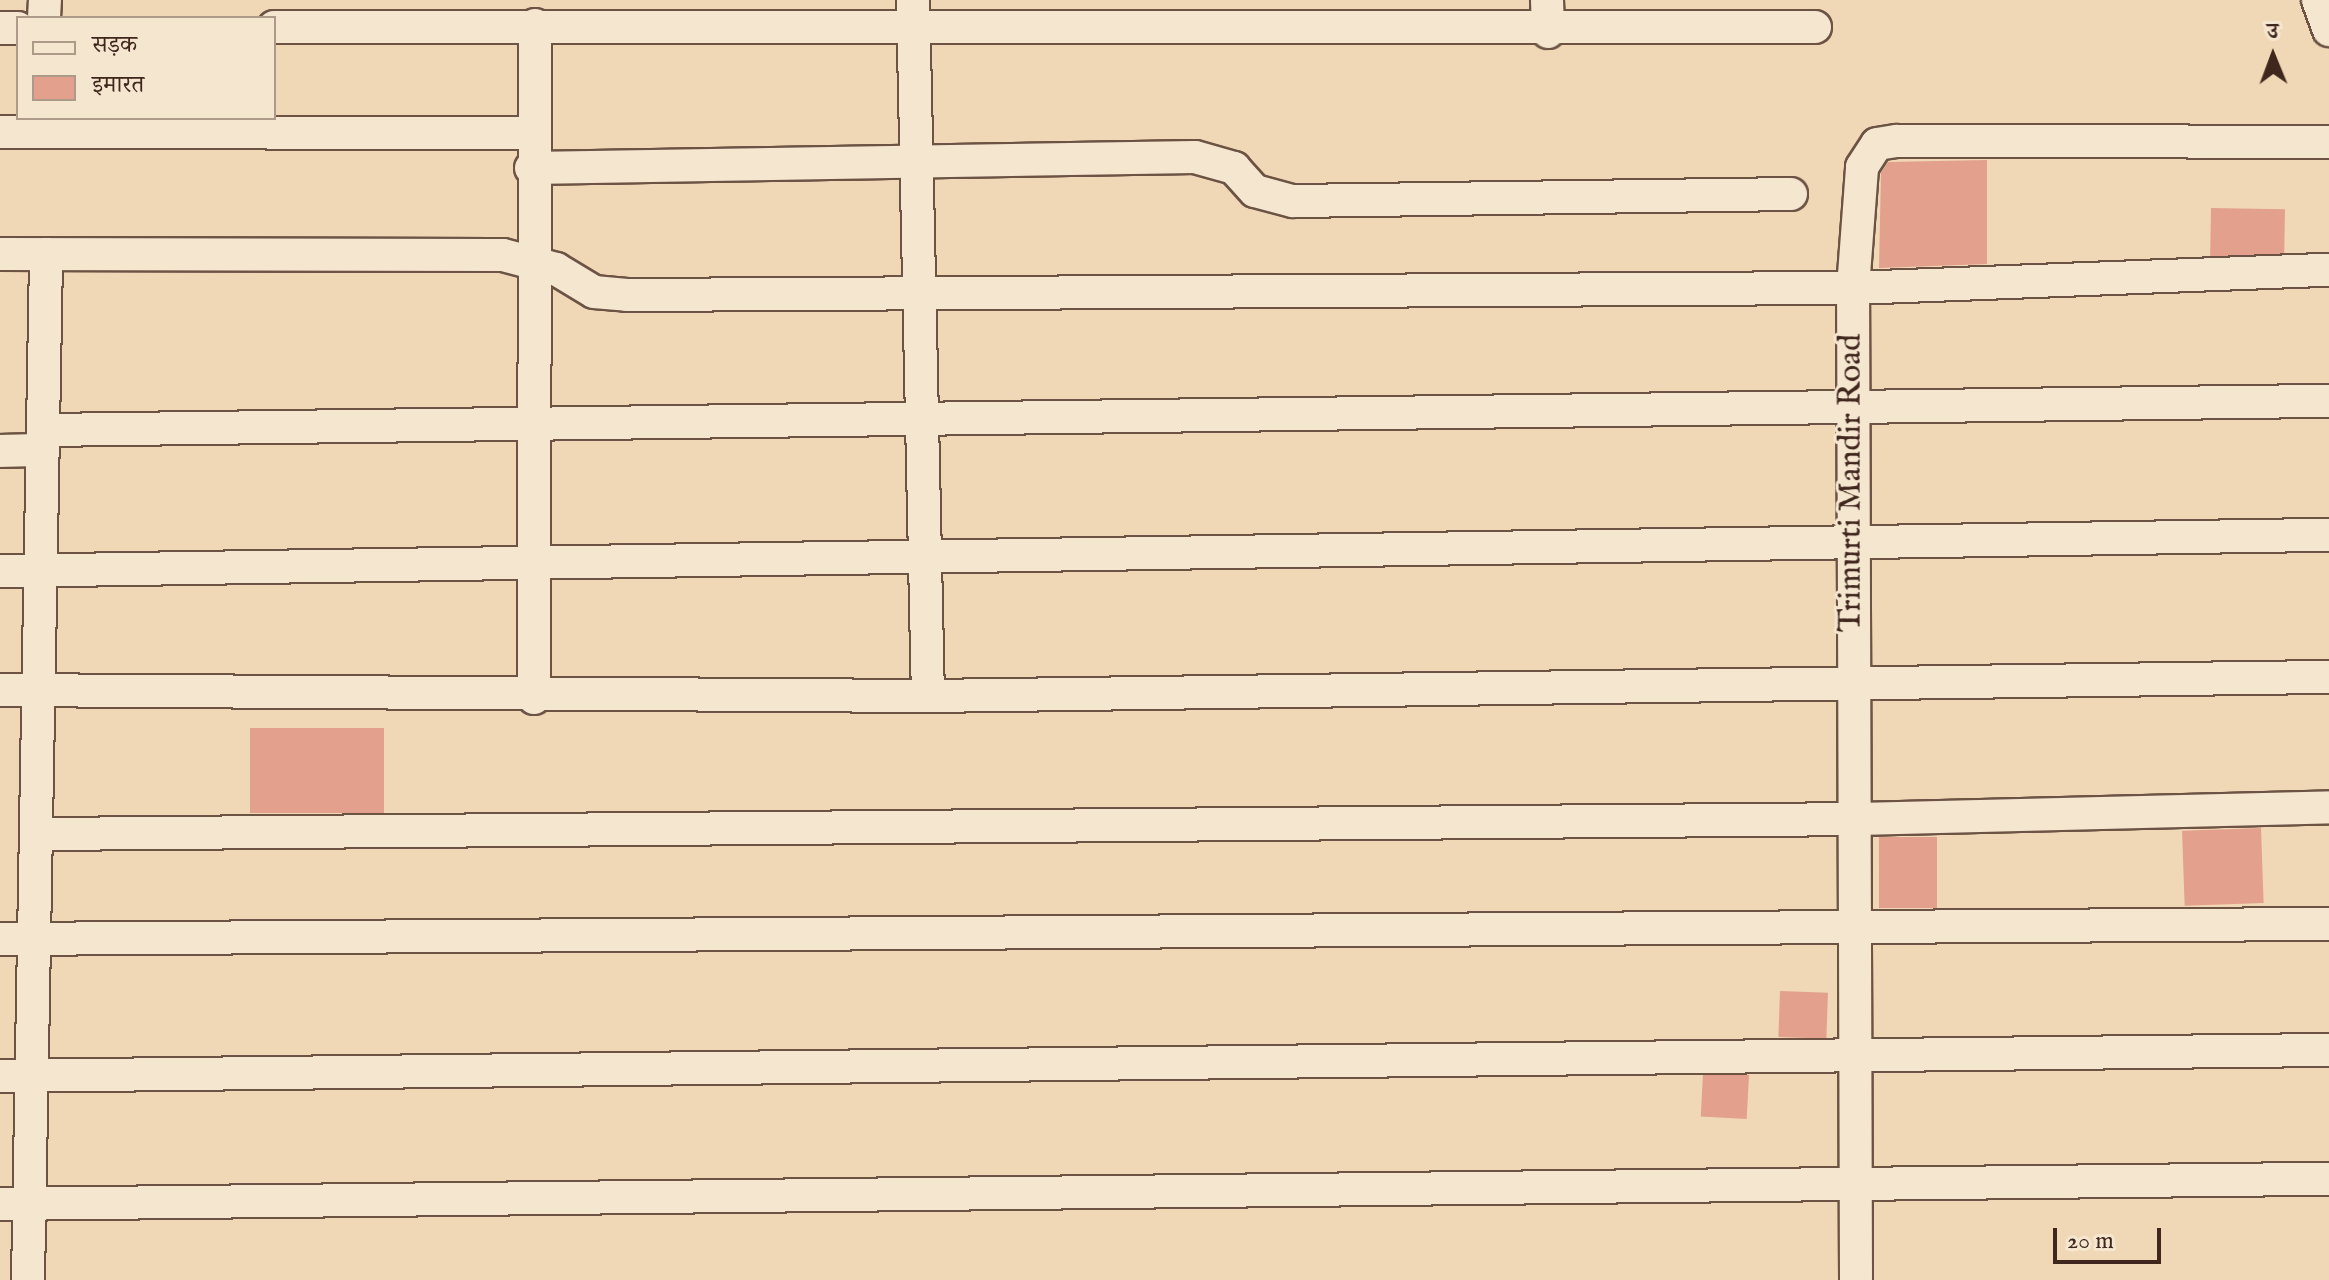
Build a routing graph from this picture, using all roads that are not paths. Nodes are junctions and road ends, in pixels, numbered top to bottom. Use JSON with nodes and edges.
{"nodes":[{"id":1,"x":2318,"y":0,"type":"edge"},
{"id":2,"x":913,"y":11,"type":"edge"},
{"id":3,"x":1548,"y":16,"type":"edge"},
{"id":4,"x":535,"y":25,"type":"junction"},
{"id":5,"x":276,"y":27,"type":"edge"},
{"id":6,"x":1815,"y":27,"type":"dead end"},
{"id":7,"x":2329,"y":30,"type":"edge"},
{"id":8,"x":45,"y":125,"type":"edge"},
{"id":9,"x":0,"y":132,"type":"edge"},
{"id":10,"x":531,"y":133,"type":"junction"},
{"id":11,"x":2329,"y":142,"type":"edge"},
{"id":12,"x":917,"y":159,"type":"junction"},
{"id":13,"x":531,"y":168,"type":"junction"},
{"id":14,"x":1791,"y":194,"type":"dead end"},
{"id":15,"x":0,"y":254,"type":"edge"},
{"id":16,"x":46,"y":254,"type":"junction"},
{"id":17,"x":532,"y":261,"type":"junction"},
{"id":18,"x":2329,"y":270,"type":"edge"},
{"id":19,"x":1853,"y":288,"type":"junction"},
{"id":20,"x":917,"y":292,"type":"junction"},
{"id":21,"x":2329,"y":401,"type":"edge"},
{"id":22,"x":1852,"y":412,"type":"junction"},
{"id":23,"x":921,"y":421,"type":"junction"},
{"id":24,"x":538,"y":426,"type":"junction"},
{"id":25,"x":42,"y":440,"type":"junction"},
{"id":26,"x":0,"y":451,"type":"edge"},
{"id":27,"x":2329,"y":535,"type":"edge"},
{"id":28,"x":1853,"y":544,"type":"junction"},
{"id":29,"x":923,"y":560,"type":"junction"},
{"id":30,"x":539,"y":567,"type":"junction"},
{"id":31,"x":0,"y":571,"type":"edge"},
{"id":32,"x":43,"y":571,"type":"junction"},
{"id":33,"x":2329,"y":677,"type":"edge"},
{"id":34,"x":1851,"y":686,"type":"junction"},
{"id":35,"x":0,"y":690,"type":"edge"},
{"id":36,"x":43,"y":690,"type":"junction"},
{"id":37,"x":928,"y":696,"type":"junction"},
{"id":38,"x":534,"y":698,"type":"junction"},
{"id":39,"x":2329,"y":807,"type":"edge"},
{"id":40,"x":1854,"y":819,"type":"junction"},
{"id":41,"x":40,"y":834,"type":"junction"},
{"id":42,"x":2329,"y":924,"type":"edge"},
{"id":43,"x":1855,"y":928,"type":"junction"},
{"id":44,"x":37,"y":937,"type":"junction"},
{"id":45,"x":0,"y":939,"type":"edge"},
{"id":46,"x":2329,"y":1050,"type":"edge"},
{"id":47,"x":1856,"y":1055,"type":"junction"},
{"id":48,"x":14,"y":1075,"type":"edge"},
{"id":49,"x":2329,"y":1179,"type":"edge"},
{"id":50,"x":1856,"y":1181,"type":"junction"},
{"id":51,"x":14,"y":1204,"type":"edge"},
{"id":52,"x":28,"y":1280,"type":"edge"},
{"id":53,"x":1856,"y":1280,"type":"edge"}],
"edges":[{"from":1,"to":7,"type":"street"},
{"from":2,"to":3,"type":"street"},
{"from":2,"to":4,"type":"street"},
{"from":2,"to":12,"type":"street"},
{"from":3,"to":6,"type":"street"},
{"from":4,"to":5,"type":"street"},
{"from":4,"to":10,"type":"street"},
{"from":8,"to":9,"type":"street"},
{"from":8,"to":10,"type":"street"},
{"from":10,"to":13,"type":"street"},
{"from":11,"to":19,"type":"street","name":"Trimurti Mandir Road"},
{"from":12,"to":13,"type":"street"},
{"from":12,"to":14,"type":"street"},
{"from":12,"to":20,"type":"street"},
{"from":13,"to":17,"type":"street"},
{"from":15,"to":16,"type":"street"},
{"from":16,"to":17,"type":"street"},
{"from":16,"to":25,"type":"street"},
{"from":17,"to":20,"type":"street"},
{"from":17,"to":24,"type":"street"},
{"from":18,"to":19,"type":"street"},
{"from":19,"to":20,"type":"street"},
{"from":19,"to":22,"type":"street","name":"Trimurti Mandir Road"},
{"from":20,"to":23,"type":"street"},
{"from":21,"to":22,"type":"street"},
{"from":22,"to":23,"type":"street"},
{"from":22,"to":28,"type":"street","name":"Trimurti Mandir Road"},
{"from":23,"to":24,"type":"street"},
{"from":23,"to":29,"type":"street"},
{"from":24,"to":25,"type":"street"},
{"from":24,"to":30,"type":"street"},
{"from":25,"to":26,"type":"street"},
{"from":25,"to":32,"type":"street"},
{"from":27,"to":28,"type":"street"},
{"from":28,"to":29,"type":"street"},
{"from":28,"to":34,"type":"street","name":"Trimurti Mandir Road"},
{"from":29,"to":30,"type":"street"},
{"from":29,"to":37,"type":"street"},
{"from":30,"to":32,"type":"street"},
{"from":30,"to":38,"type":"street"},
{"from":31,"to":32,"type":"street"},
{"from":32,"to":36,"type":"street"},
{"from":33,"to":34,"type":"street"},
{"from":34,"to":37,"type":"street"},
{"from":34,"to":40,"type":"street","name":"Trimurti Mandir Road"},
{"from":35,"to":36,"type":"street"},
{"from":36,"to":38,"type":"street"},
{"from":36,"to":41,"type":"street"},
{"from":37,"to":38,"type":"street"},
{"from":39,"to":40,"type":"street"},
{"from":40,"to":41,"type":"street"},
{"from":40,"to":43,"type":"street","name":"Trimurti Mandir Road"},
{"from":41,"to":44,"type":"street"},
{"from":42,"to":43,"type":"street"},
{"from":43,"to":44,"type":"street"},
{"from":43,"to":47,"type":"street","name":"Trimurti Mandir Road"},
{"from":44,"to":45,"type":"street"},
{"from":44,"to":48,"type":"street"},
{"from":46,"to":47,"type":"street"},
{"from":47,"to":48,"type":"street"},
{"from":47,"to":50,"type":"street","name":"Trimurti Mandir Road"},
{"from":48,"to":51,"type":"street"},
{"from":49,"to":50,"type":"street"},
{"from":50,"to":51,"type":"street"},
{"from":50,"to":53,"type":"street","name":"Trimurti Mandir Road"},
{"from":51,"to":52,"type":"street"}]}
